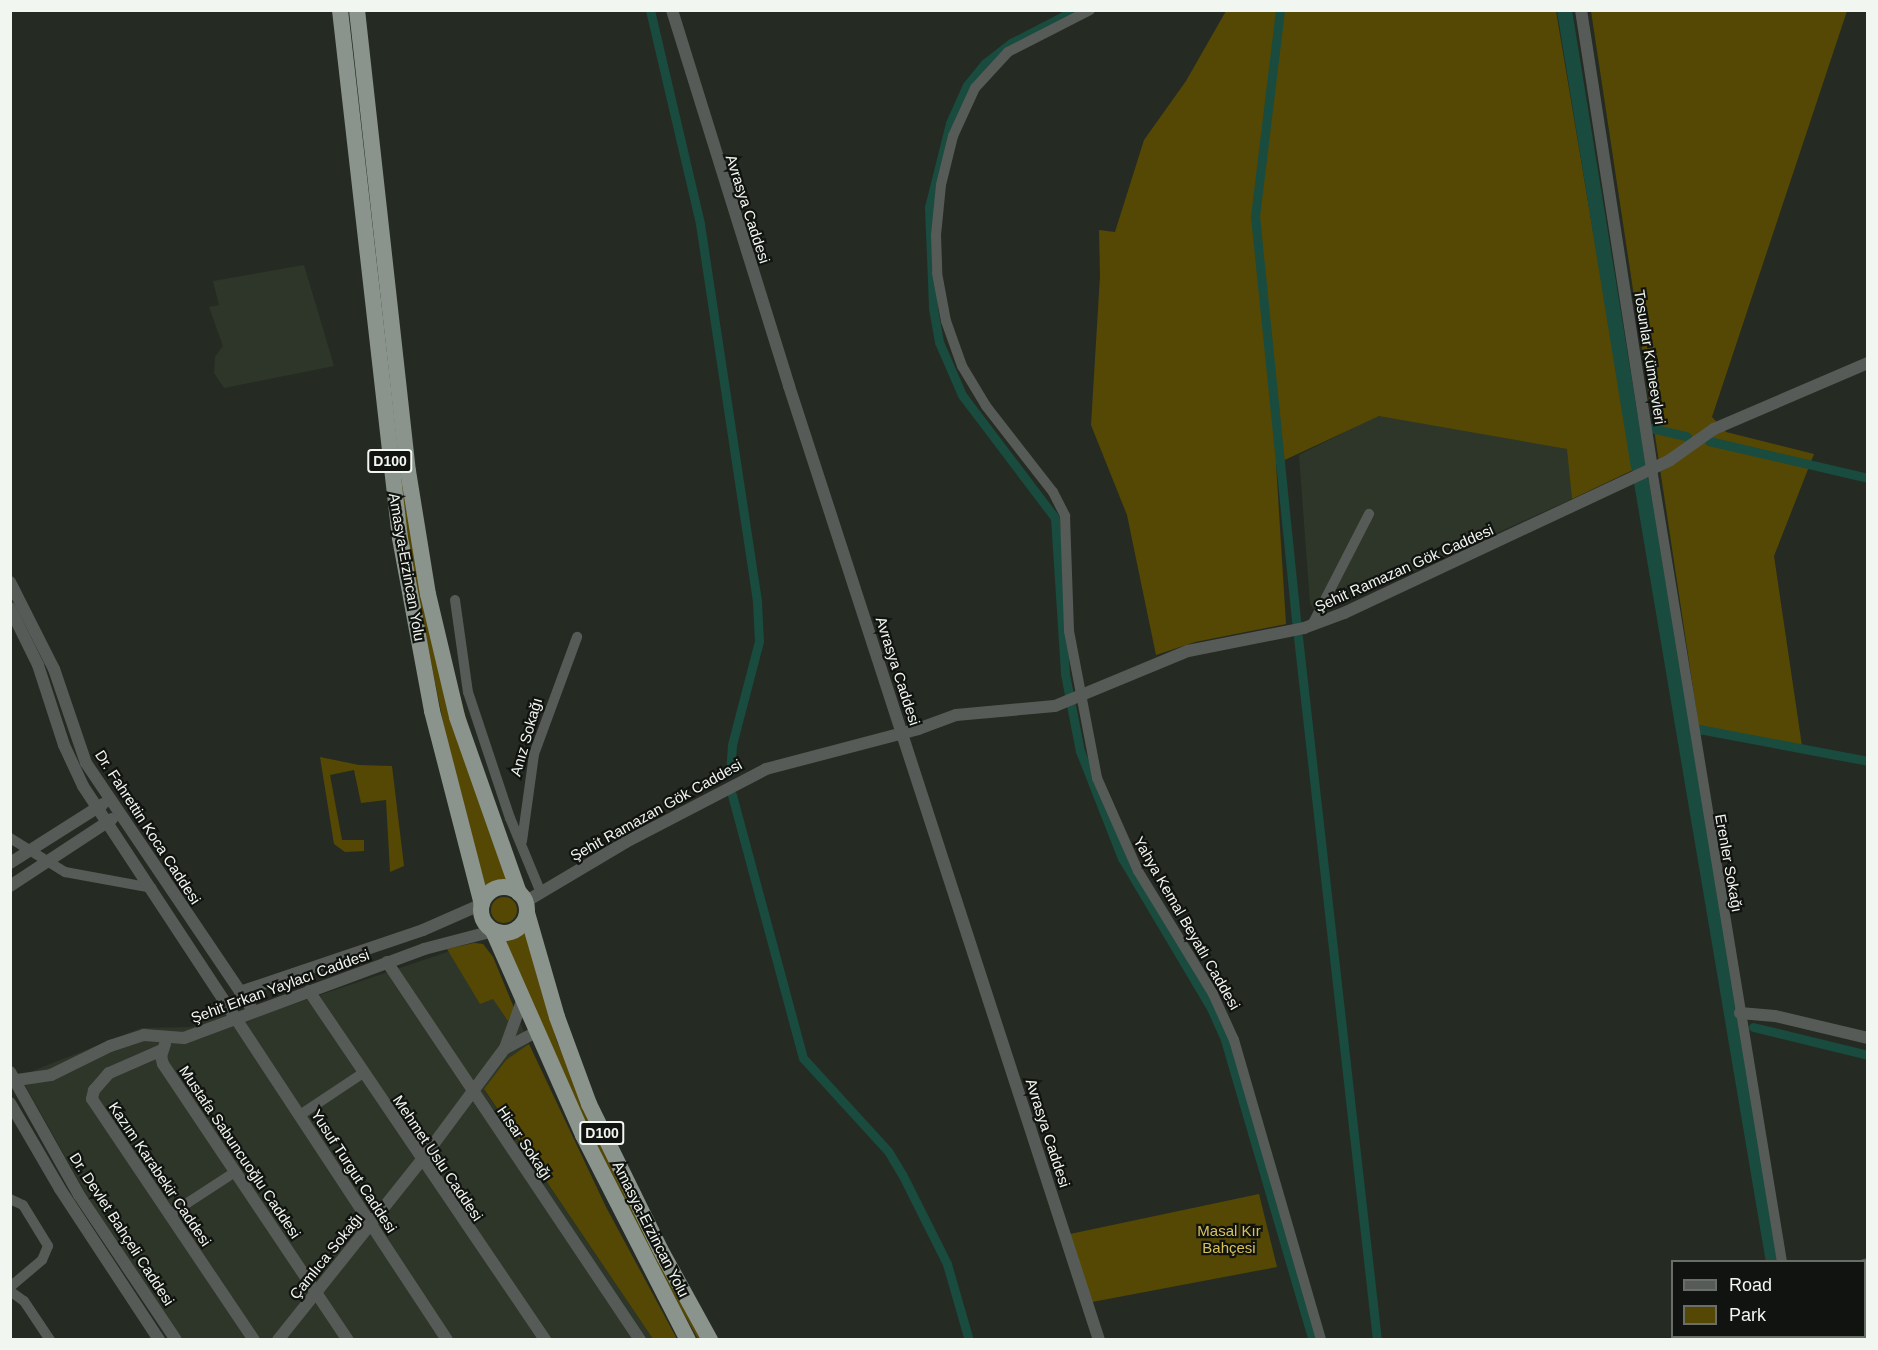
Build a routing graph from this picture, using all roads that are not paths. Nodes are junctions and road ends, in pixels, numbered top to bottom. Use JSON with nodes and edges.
{"nodes":[{"id":1,"x":340,"y":10,"type":"edge"},
{"id":2,"x":357,"y":10,"type":"edge"},
{"id":3,"x":672,"y":10,"type":"edge"},
{"id":4,"x":1090,"y":10,"type":"edge"},
{"id":5,"x":1581,"y":10,"type":"edge"},
{"id":6,"x":1868,"y":363,"type":"edge"},
{"id":7,"x":1652,"y":469,"type":"junction"},
{"id":8,"x":1369,"y":514,"type":"dead end"},
{"id":9,"x":10,"y":582,"type":"edge"},
{"id":10,"x":455,"y":600,"type":"dead end"},
{"id":11,"x":10,"y":608,"type":"edge"},
{"id":12,"x":1312,"y":625,"type":"junction"},
{"id":13,"x":577,"y":638,"type":"dead end"},
{"id":14,"x":1079,"y":697,"type":"junction"},
{"id":15,"x":903,"y":733,"type":"junction"},
{"id":16,"x":109,"y":800,"type":"junction"},
{"id":17,"x":97,"y":808,"type":"junction"},
{"id":18,"x":119,"y":814,"type":"junction"},
{"id":19,"x":107,"y":823,"type":"junction"},
{"id":20,"x":10,"y":838,"type":"edge"},
{"id":21,"x":523,"y":849,"type":"junction"},
{"id":22,"x":29,"y":851,"type":"junction"},
{"id":23,"x":46,"y":862,"type":"junction"},
{"id":24,"x":10,"y":863,"type":"edge"},
{"id":25,"x":10,"y":886,"type":"edge"},
{"id":26,"x":152,"y":888,"type":"junction"},
{"id":27,"x":541,"y":892,"type":"junction"},
{"id":28,"x":524,"y":903,"type":"junction"},
{"id":29,"x":482,"y":904,"type":"junction"},
{"id":30,"x":493,"y":931,"type":"junction"},
{"id":31,"x":387,"y":962,"type":"junction"},
{"id":32,"x":309,"y":991,"type":"junction"},
{"id":33,"x":240,"y":992,"type":"junction"},
{"id":34,"x":522,"y":1001,"type":"junction"},
{"id":35,"x":254,"y":1012,"type":"junction"},
{"id":36,"x":1740,"y":1013,"type":"junction"},
{"id":37,"x":238,"y":1017,"type":"junction"},
{"id":38,"x":536,"y":1032,"type":"junction"},
{"id":39,"x":169,"y":1037,"type":"junction"},
{"id":40,"x":1868,"y":1038,"type":"edge"},
{"id":41,"x":504,"y":1048,"type":"junction"},
{"id":42,"x":162,"y":1050,"type":"junction"},
{"id":43,"x":363,"y":1073,"type":"junction"},
{"id":44,"x":12,"y":1078,"type":"edge"},
{"id":45,"x":472,"y":1093,"type":"junction"},
{"id":46,"x":10,"y":1103,"type":"edge"},
{"id":47,"x":300,"y":1115,"type":"junction"},
{"id":48,"x":421,"y":1161,"type":"junction"},
{"id":49,"x":235,"y":1172,"type":"junction"},
{"id":50,"x":10,"y":1199,"type":"edge"},
{"id":51,"x":169,"y":1215,"type":"junction"},
{"id":52,"x":370,"y":1225,"type":"junction"},
{"id":53,"x":1782,"y":1260,"type":"edge"},
{"id":54,"x":10,"y":1289,"type":"edge"},
{"id":55,"x":316,"y":1293,"type":"junction"},
{"id":56,"x":50,"y":1340,"type":"edge"},
{"id":57,"x":159,"y":1340,"type":"edge"},
{"id":58,"x":176,"y":1340,"type":"edge"},
{"id":59,"x":254,"y":1340,"type":"edge"},
{"id":60,"x":278,"y":1340,"type":"edge"},
{"id":61,"x":348,"y":1340,"type":"edge"},
{"id":62,"x":447,"y":1340,"type":"edge"},
{"id":63,"x":545,"y":1340,"type":"edge"},
{"id":64,"x":640,"y":1340,"type":"edge"},
{"id":65,"x":688,"y":1340,"type":"edge"},
{"id":66,"x":711,"y":1340,"type":"edge"},
{"id":67,"x":1099,"y":1340,"type":"edge"},
{"id":68,"x":1321,"y":1340,"type":"edge"}],
"edges":[{"from":1,"to":29,"type":"highway","name":"Amasya-Erzincan Yolu","number":"D100"},
{"from":2,"to":28,"type":"highway","name":"Amasya-Erzincan Yolu","number":"D100"},
{"from":3,"to":15,"type":"street","name":"Avrasya Caddesi"},
{"from":4,"to":14,"type":"street","name":"Yahya Kemal Beyatlı Caddesi"},
{"from":5,"to":7,"type":"street","name":"Tosunlar Kümeevleri"},
{"from":6,"to":7,"type":"street"},
{"from":7,"to":12,"type":"street","name":"Şehit Ramazan Gök Caddesi"},
{"from":7,"to":36,"type":"street","name":"Erenler Sokağı"},
{"from":8,"to":12,"type":"street"},
{"from":9,"to":16,"type":"street","name":"Dr. Fahrettin Koca Caddesi"},
{"from":10,"to":21,"type":"street"},
{"from":11,"to":17,"type":"street","name":"Dr. Fahrettin Koca Caddesi"},
{"from":12,"to":14,"type":"street","name":"Şehit Ramazan Gök Caddesi"},
{"from":13,"to":21,"type":"street","name":"Anız Sokağı"},
{"from":14,"to":15,"type":"street","name":"Şehit Ramazan Gök Caddesi"},
{"from":14,"to":68,"type":"street","name":"Yahya Kemal Beyatlı Caddesi"},
{"from":15,"to":27,"type":"street","name":"Şehit Ramazan Gök Caddesi"},
{"from":15,"to":67,"type":"street","name":"Avrasya Caddesi"},
{"from":16,"to":17,"type":"street"},
{"from":16,"to":18,"type":"street","name":"Dr. Fahrettin Koca Caddesi"},
{"from":17,"to":19,"type":"street","name":"Dr. Fahrettin Koca Caddesi"},
{"from":17,"to":22,"type":"street"},
{"from":18,"to":19,"type":"street"},
{"from":18,"to":33,"type":"street","name":"Dr. Fahrettin Koca Caddesi"},
{"from":19,"to":23,"type":"street"},
{"from":19,"to":26,"type":"street","name":"Dr. Fahrettin Koca Caddesi"},
{"from":20,"to":22,"type":"street"},
{"from":21,"to":27,"type":"street"},
{"from":22,"to":23,"type":"street"},
{"from":22,"to":24,"type":"street"},
{"from":23,"to":25,"type":"street"},
{"from":23,"to":26,"type":"street"},
{"from":26,"to":37,"type":"street","name":"Dr. Fahrettin Koca Caddesi"},
{"from":27,"to":28,"type":"street","name":"Şehit Ramazan Gök Caddesi"},
{"from":28,"to":29,"type":"highway"},
{"from":28,"to":30,"type":"highway"},
{"from":28,"to":66,"type":"highway","name":"Amasya-Erzincan Yolu","number":"D100"},
{"from":29,"to":30,"type":"highway"},
{"from":29,"to":33,"type":"street","name":"Şehit Erkan Yaylacı Caddesi"},
{"from":30,"to":31,"type":"street","name":"Şehit Erkan Yaylacı Caddesi"},
{"from":30,"to":34,"type":"highway","name":"Amasya-Erzincan Yolu","number":"D100"},
{"from":31,"to":32,"type":"street","name":"Şehit Erkan Yaylacı Caddesi"},
{"from":31,"to":45,"type":"street","name":"Hisar Sokağı"},
{"from":32,"to":35,"type":"street","name":"Şehit Erkan Yaylacı Caddesi"},
{"from":32,"to":43,"type":"street","name":"Mehmet Uslu Caddesi"},
{"from":33,"to":35,"type":"street","name":"Dr. Fahrettin Koca Caddesi"},
{"from":34,"to":38,"type":"highway","name":"Amasya-Erzincan Yolu","number":"D100"},
{"from":34,"to":41,"type":"street","name":"Çamlıca Sokağı"},
{"from":35,"to":37,"type":"street","name":"Şehit Erkan Yaylacı Caddesi"},
{"from":36,"to":40,"type":"street"},
{"from":36,"to":53,"type":"street","name":"Erenler Sokağı"},
{"from":37,"to":39,"type":"street","name":"Şehit Erkan Yaylacı Caddesi"},
{"from":37,"to":47,"type":"street","name":"Yusuf Turgut Caddesi"},
{"from":38,"to":41,"type":"street","name":"Çamlıca Sokağı"},
{"from":38,"to":65,"type":"highway","name":"Amasya-Erzincan Yolu","number":"D100"},
{"from":39,"to":42,"type":"street"},
{"from":39,"to":44,"type":"street","name":"Şehit Erkan Yaylacı Caddesi"},
{"from":41,"to":45,"type":"street","name":"Çamlıca Sokağı"},
{"from":42,"to":49,"type":"street","name":"Mustafa Sabuncuoğlu Caddesi"},
{"from":42,"to":51,"type":"street","name":"Kazım Karabekir Caddesi"},
{"from":43,"to":47,"type":"street"},
{"from":43,"to":48,"type":"street","name":"Mehmet Uslu Caddesi"},
{"from":44,"to":58,"type":"street","name":"Dr. Devlet Bahçeli Caddesi"},
{"from":45,"to":48,"type":"street","name":"Çamlıca Sokağı"},
{"from":45,"to":64,"type":"street","name":"Hisar Sokağı"},
{"from":46,"to":57,"type":"street","name":"Dr. Devlet Bahçeli Caddesi"},
{"from":47,"to":52,"type":"street","name":"Yusuf Turgut Caddesi"},
{"from":48,"to":52,"type":"street","name":"Çamlıca Sokağı"},
{"from":48,"to":63,"type":"street","name":"Mehmet Uslu Caddesi"},
{"from":49,"to":51,"type":"street"},
{"from":49,"to":55,"type":"street","name":"Mustafa Sabuncuoğlu Caddesi"},
{"from":50,"to":54,"type":"street"},
{"from":51,"to":59,"type":"street","name":"Kazım Karabekir Caddesi"},
{"from":52,"to":55,"type":"street","name":"Çamlıca Sokağı"},
{"from":52,"to":62,"type":"street","name":"Yusuf Turgut Caddesi"},
{"from":54,"to":56,"type":"street"},
{"from":55,"to":60,"type":"street","name":"Çamlıca Sokağı"},
{"from":55,"to":61,"type":"street","name":"Mustafa Sabuncuoğlu Caddesi"}]}
